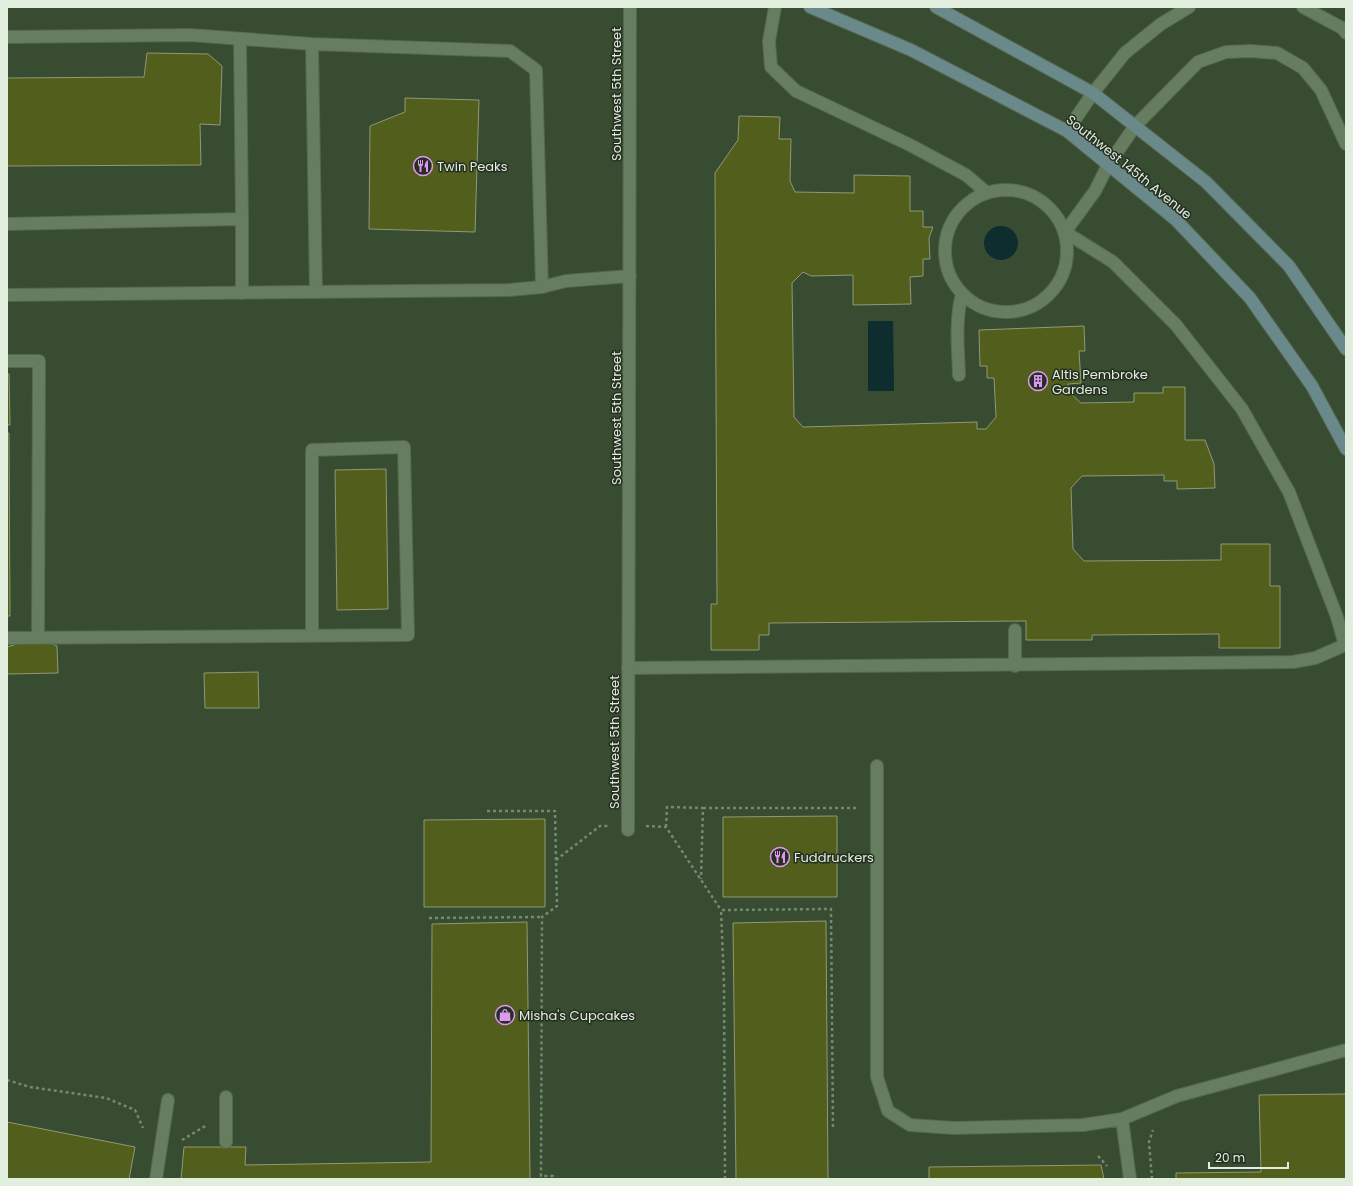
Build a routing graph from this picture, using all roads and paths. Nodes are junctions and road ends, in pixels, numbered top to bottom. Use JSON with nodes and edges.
{"nodes":[{"id":1,"x":630,"y":7,"type":"edge"},
{"id":2,"x":775,"y":7,"type":"edge"},
{"id":3,"x":810,"y":7,"type":"edge"},
{"id":4,"x":936,"y":7,"type":"edge"},
{"id":5,"x":1189,"y":7,"type":"edge"},
{"id":6,"x":1303,"y":7,"type":"edge"},
{"id":7,"x":1346,"y":33,"type":"edge"},
{"id":8,"x":7,"y":37,"type":"edge"},
{"id":9,"x":240,"y":40,"type":"junction"},
{"id":10,"x":312,"y":44,"type":"junction"},
{"id":11,"x":1093,"y":93,"type":"junction"},
{"id":12,"x":1135,"y":126,"type":"junction"},
{"id":13,"x":1067,"y":131,"type":"junction"},
{"id":14,"x":1346,"y":144,"type":"edge"},
{"id":15,"x":1108,"y":165,"type":"junction"},
{"id":16,"x":986,"y":192,"type":"junction"},
{"id":17,"x":242,"y":219,"type":"junction"},
{"id":18,"x":7,"y":224,"type":"edge"},
{"id":19,"x":1065,"y":232,"type":"junction"},
{"id":20,"x":630,"y":276,"type":"junction"},
{"id":21,"x":542,"y":287,"type":"junction"},
{"id":22,"x":316,"y":292,"type":"junction"},
{"id":23,"x":242,"y":293,"type":"junction"},
{"id":24,"x":962,"y":294,"type":"junction"},
{"id":25,"x":7,"y":295,"type":"edge"},
{"id":26,"x":1346,"y":349,"type":"edge"},
{"id":27,"x":7,"y":361,"type":"edge"},
{"id":28,"x":959,"y":375,"type":"dead end"},
{"id":29,"x":1346,"y":449,"type":"edge"},
{"id":30,"x":1016,"y":630,"type":"dead end"},
{"id":31,"x":312,"y":635,"type":"junction"},
{"id":32,"x":7,"y":638,"type":"edge"},
{"id":33,"x":38,"y":638,"type":"junction"},
{"id":34,"x":1346,"y":645,"type":"edge"},
{"id":35,"x":1015,"y":666,"type":"junction"},
{"id":36,"x":628,"y":668,"type":"junction"},
{"id":37,"x":877,"y":766,"type":"dead end"},
{"id":38,"x":703,"y":808,"type":"junction"},
{"id":39,"x":877,"y":808,"type":"junction"},
{"id":40,"x":487,"y":811,"type":"dead end"},
{"id":41,"x":613,"y":826,"type":"dead end"},
{"id":42,"x":646,"y":826,"type":"dead end"},
{"id":43,"x":666,"y":827,"type":"junction"},
{"id":44,"x":628,"y":830,"type":"dead end"},
{"id":45,"x":556,"y":860,"type":"junction"},
{"id":46,"x":701,"y":879,"type":"junction"},
{"id":47,"x":721,"y":910,"type":"junction"},
{"id":48,"x":542,"y":917,"type":"junction"},
{"id":49,"x":429,"y":918,"type":"dead end"},
{"id":50,"x":1346,"y":1050,"type":"edge"},
{"id":51,"x":7,"y":1080,"type":"edge"},
{"id":52,"x":226,"y":1097,"type":"dead end"},
{"id":53,"x":168,"y":1100,"type":"dead end"},
{"id":54,"x":226,"y":1114,"type":"junction"},
{"id":55,"x":1122,"y":1119,"type":"junction"},
{"id":56,"x":833,"y":1128,"type":"dead end"},
{"id":57,"x":1153,"y":1130,"type":"dead end"},
{"id":58,"x":142,"y":1136,"type":"dead end"},
{"id":59,"x":180,"y":1140,"type":"dead end"},
{"id":60,"x":226,"y":1142,"type":"dead end"},
{"id":61,"x":156,"y":1179,"type":"edge"},
{"id":62,"x":553,"y":1179,"type":"edge"},
{"id":63,"x":724,"y":1179,"type":"edge"},
{"id":64,"x":1130,"y":1179,"type":"edge"},
{"id":65,"x":1152,"y":1179,"type":"edge"}],
"edges":[{"from":1,"to":20,"type":"street","name":"Southwest 5th Street"},
{"from":2,"to":16,"type":"street"},
{"from":3,"to":13,"type":"street","name":"Southwest 145th Avenue"},
{"from":4,"to":11,"type":"street"},
{"from":5,"to":11,"type":"street"},
{"from":6,"to":7,"type":"street"},
{"from":8,"to":9,"type":"street"},
{"from":9,"to":10,"type":"street"},
{"from":9,"to":17,"type":"street"},
{"from":10,"to":21,"type":"street"},
{"from":10,"to":22,"type":"street"},
{"from":11,"to":12,"type":"street"},
{"from":11,"to":13,"type":"street"},
{"from":12,"to":14,"type":"street"},
{"from":12,"to":15,"type":"street"},
{"from":12,"to":26,"type":"street"},
{"from":13,"to":15,"type":"street","name":"Southwest 145th Avenue"},
{"from":15,"to":19,"type":"street"},
{"from":15,"to":29,"type":"street","name":"Southwest 145th Avenue"},
{"from":16,"to":19,"type":"street"},
{"from":16,"to":24,"type":"street"},
{"from":17,"to":18,"type":"street"},
{"from":17,"to":23,"type":"street"},
{"from":19,"to":24,"type":"street"},
{"from":19,"to":34,"type":"street"},
{"from":20,"to":21,"type":"street"},
{"from":20,"to":36,"type":"street","name":"Southwest 5th Street"},
{"from":21,"to":22,"type":"street"},
{"from":22,"to":23,"type":"street"},
{"from":23,"to":25,"type":"street"},
{"from":24,"to":28,"type":"street"},
{"from":27,"to":33,"type":"street"},
{"from":30,"to":35,"type":"street"},
{"from":31,"to":31,"type":"street"},
{"from":31,"to":33,"type":"street"},
{"from":32,"to":33,"type":"street"},
{"from":34,"to":35,"type":"street"},
{"from":35,"to":36,"type":"street"},
{"from":36,"to":44,"type":"street","name":"Southwest 5th Street"},
{"from":37,"to":39,"type":"street"},
{"from":38,"to":39,"type":"path"},
{"from":38,"to":43,"type":"path"},
{"from":38,"to":46,"type":"path"},
{"from":39,"to":55,"type":"street"},
{"from":40,"to":45,"type":"path"},
{"from":41,"to":45,"type":"path"},
{"from":42,"to":43,"type":"path"},
{"from":43,"to":46,"type":"path"},
{"from":45,"to":48,"type":"path"},
{"from":46,"to":47,"type":"path"},
{"from":47,"to":56,"type":"path"},
{"from":47,"to":63,"type":"path"},
{"from":48,"to":49,"type":"path"},
{"from":48,"to":62,"type":"path"},
{"from":50,"to":55,"type":"street"},
{"from":51,"to":58,"type":"path"},
{"from":52,"to":54,"type":"street"},
{"from":53,"to":61,"type":"street"},
{"from":54,"to":59,"type":"path"},
{"from":54,"to":60,"type":"street"},
{"from":55,"to":64,"type":"street"},
{"from":57,"to":65,"type":"path"}]}
